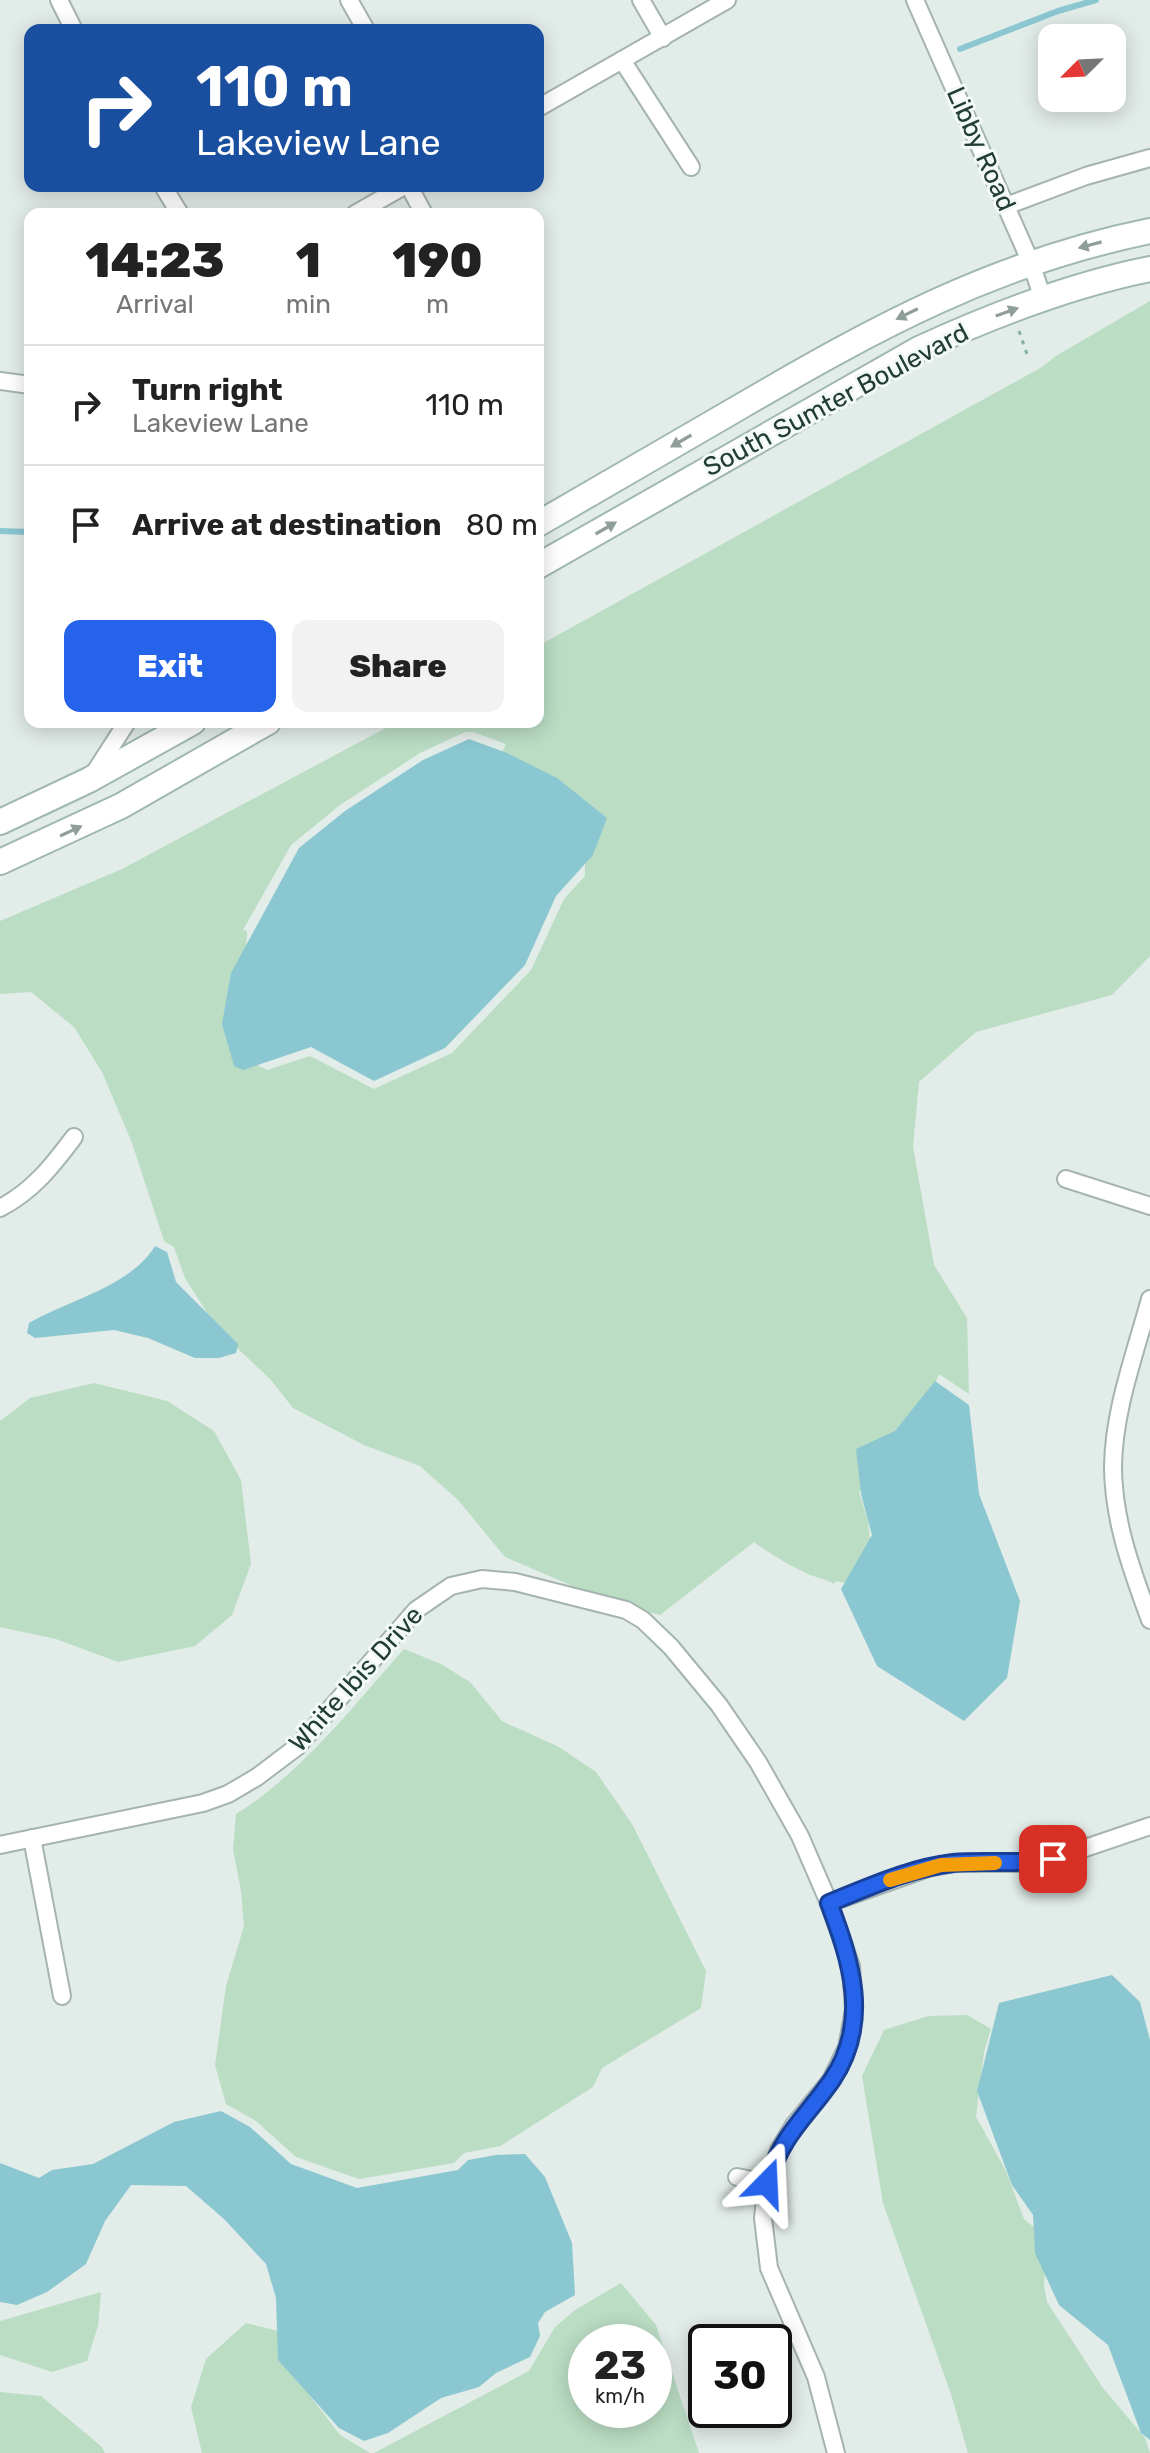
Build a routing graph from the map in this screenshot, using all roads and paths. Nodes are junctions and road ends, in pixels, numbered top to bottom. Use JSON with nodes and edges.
{"nodes":[{"id":1,"x":59,"y":0,"type":"edge"},
{"id":2,"x":349,"y":0,"type":"edge"},
{"id":3,"x":641,"y":0,"type":"edge"},
{"id":4,"x":727,"y":0,"type":"edge"},
{"id":5,"x":915,"y":0,"type":"edge"},
{"id":6,"x":71,"y":24,"type":"edge"},
{"id":7,"x":363,"y":24,"type":"edge"},
{"id":8,"x":663,"y":38,"type":"junction"},
{"id":9,"x":622,"y":60,"type":"junction"},
{"id":10,"x":544,"y":105,"type":"edge"},
{"id":11,"x":1150,"y":158,"type":"edge"},
{"id":12,"x":691,"y":167,"type":"dead end"},
{"id":13,"x":396,"y":192,"type":"edge"},
{"id":14,"x":1006,"y":206,"type":"junction"},
{"id":15,"x":366,"y":208,"type":"edge"},
{"id":16,"x":1150,"y":231,"type":"edge"},
{"id":17,"x":1031,"y":263,"type":"junction"},
{"id":18,"x":1150,"y":269,"type":"edge"},
{"id":19,"x":1043,"y":299,"type":"junction"},
{"id":20,"x":1011,"y":311,"type":"junction"},
{"id":21,"x":1027,"y":354,"type":"dead end"},
{"id":22,"x":0,"y":381,"type":"edge"},
{"id":23,"x":24,"y":384,"type":"edge"},
{"id":24,"x":544,"y":521,"type":"edge"},
{"id":25,"x":544,"y":563,"type":"edge"},
{"id":26,"x":123,"y":728,"type":"edge"},
{"id":27,"x":182,"y":728,"type":"edge"},
{"id":28,"x":257,"y":728,"type":"edge"},
{"id":29,"x":89,"y":780,"type":"junction"},
{"id":30,"x":0,"y":822,"type":"edge"},
{"id":31,"x":0,"y":862,"type":"edge"},
{"id":32,"x":74,"y":1137,"type":"dead end"},
{"id":33,"x":1066,"y":1179,"type":"dead end"},
{"id":34,"x":1150,"y":1206,"type":"edge"},
{"id":35,"x":0,"y":1208,"type":"edge"},
{"id":36,"x":1150,"y":1299,"type":"edge"},
{"id":37,"x":1150,"y":1620,"type":"edge"},
{"id":38,"x":1150,"y":1826,"type":"edge"},
{"id":39,"x":32,"y":1838,"type":"junction"},
{"id":40,"x":0,"y":1845,"type":"edge"},
{"id":41,"x":829,"y":1903,"type":"junction"},
{"id":42,"x":62,"y":1996,"type":"dead end"},
{"id":43,"x":737,"y":2177,"type":"dead end"},
{"id":44,"x":767,"y":2183,"type":"junction"},
{"id":45,"x":836,"y":2453,"type":"edge"}],
"edges":[{"from":1,"to":6,"type":"street"},
{"from":2,"to":7,"type":"street"},
{"from":3,"to":8,"type":"street"},
{"from":4,"to":8,"type":"street"},
{"from":5,"to":14,"type":"street","name":"Libby Road"},
{"from":8,"to":9,"type":"street"},
{"from":9,"to":10,"type":"street"},
{"from":9,"to":12,"type":"street"},
{"from":11,"to":14,"type":"street"},
{"from":13,"to":15,"type":"street"},
{"from":14,"to":17,"type":"street","name":"Libby Road"},
{"from":16,"to":17,"type":"main road","name":"South Sumter Boulevard","one_way":true},
{"from":17,"to":19,"type":"street","name":"Libby Road"},
{"from":17,"to":24,"type":"main road","name":"South Sumter Boulevard","one_way":true},
{"from":18,"to":19,"type":"main road","name":"South Sumter Boulevard"},
{"from":19,"to":20,"type":"main road","name":"South Sumter Boulevard"},
{"from":20,"to":21,"type":"path"},
{"from":25,"to":20,"type":"main road","name":"South Sumter Boulevard","one_way":true},
{"from":22,"to":23,"type":"street"},
{"from":26,"to":29,"type":"street"},
{"from":27,"to":29,"type":"main road"},
{"from":31,"to":28,"type":"main road","one_way":true},
{"from":29,"to":30,"type":"main road"},
{"from":32,"to":35,"type":"street"},
{"from":33,"to":34,"type":"street"},
{"from":36,"to":37,"type":"street"},
{"from":38,"to":41,"type":"street"},
{"from":39,"to":40,"type":"street","name":"White Ibis Drive"},
{"from":39,"to":41,"type":"street","name":"White Ibis Drive"},
{"from":39,"to":42,"type":"street"},
{"from":41,"to":44,"type":"street","name":"White Ibis Drive"},
{"from":43,"to":44,"type":"street"},
{"from":44,"to":45,"type":"street","name":"White Ibis Drive"}]}
